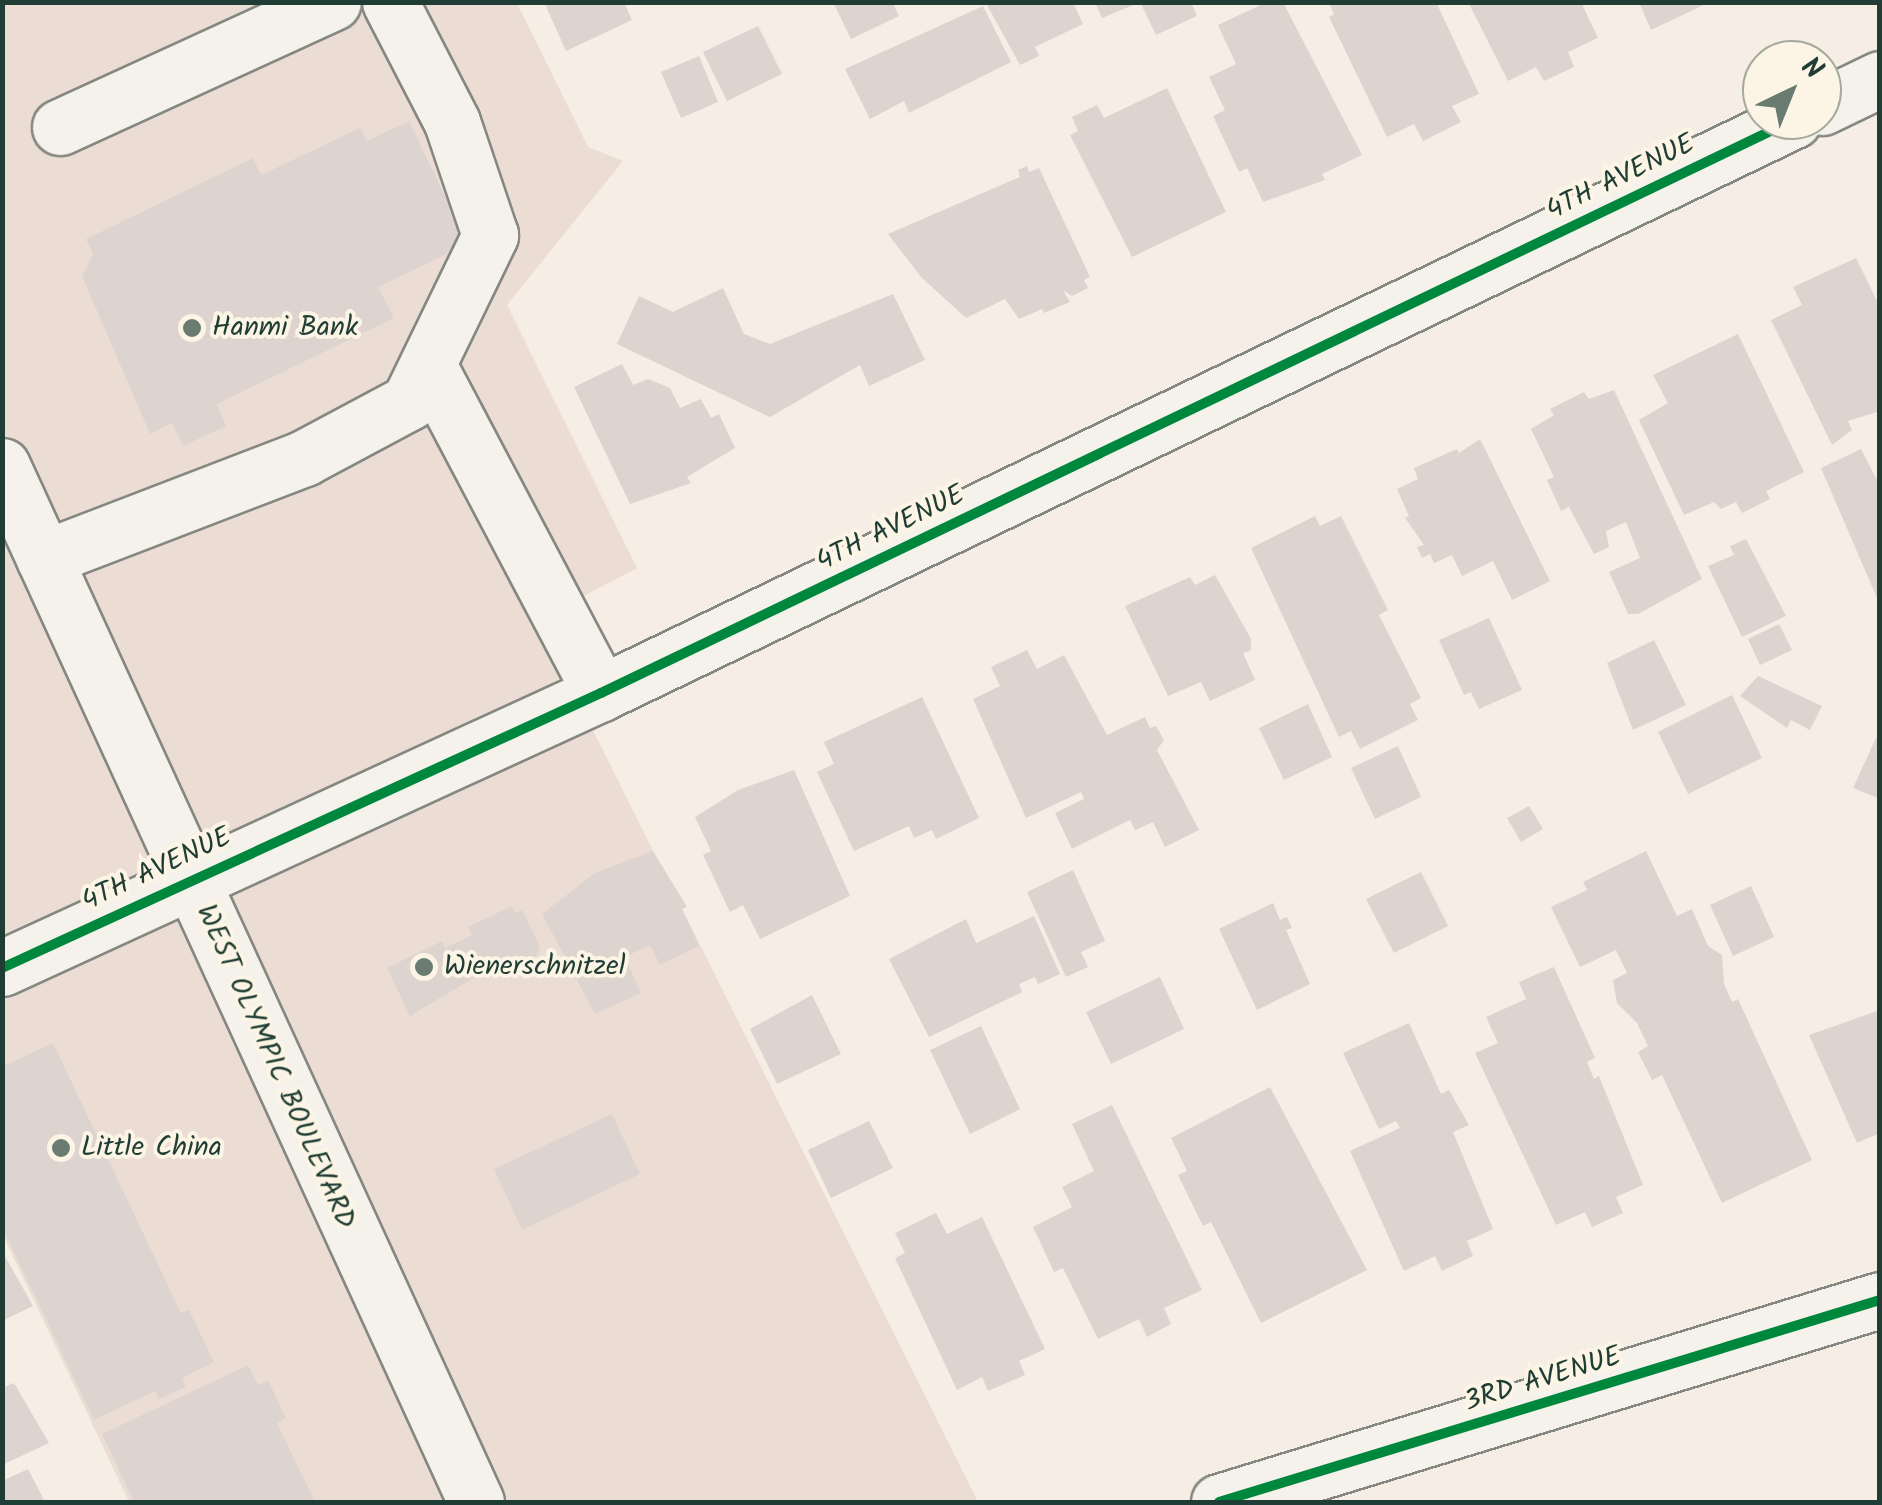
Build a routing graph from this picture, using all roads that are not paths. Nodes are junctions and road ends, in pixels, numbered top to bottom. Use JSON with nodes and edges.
{"nodes":[{"id":1,"x":333,"y":2,"type":"edge"},
{"id":2,"x":390,"y":2,"type":"edge"},
{"id":3,"x":1880,"y":79,"type":"edge"},
{"id":4,"x":1842,"y":97,"type":"edge"},
{"id":5,"x":60,"y":127,"type":"dead end"},
{"id":6,"x":1752,"y":140,"type":"edge"},
{"id":7,"x":428,"y":365,"type":"junction"},
{"id":8,"x":2,"y":466,"type":"edge"},
{"id":9,"x":44,"y":558,"type":"junction"},
{"id":10,"x":601,"y":693,"type":"junction"},
{"id":11,"x":189,"y":880,"type":"junction"},
{"id":12,"x":2,"y":968,"type":"edge"},
{"id":13,"x":1880,"y":1300,"type":"edge"},
{"id":14,"x":476,"y":1502,"type":"edge"},
{"id":15,"x":1220,"y":1502,"type":"edge"}],
"edges":[{"from":1,"to":5,"type":"street"},
{"from":2,"to":7,"type":"street"},
{"from":3,"to":4,"type":"street"},
{"from":6,"to":10,"type":"street","name":"4TH AVENUE"},
{"from":7,"to":9,"type":"street"},
{"from":7,"to":10,"type":"street"},
{"from":8,"to":9,"type":"street","name":"WEST OLYMPIC BOULEVARD"},
{"from":9,"to":11,"type":"street","name":"WEST OLYMPIC BOULEVARD"},
{"from":10,"to":11,"type":"street","name":"4TH AVENUE"},
{"from":11,"to":12,"type":"street","name":"4TH AVENUE"},
{"from":11,"to":14,"type":"street","name":"WEST OLYMPIC BOULEVARD"},
{"from":13,"to":15,"type":"street","name":"3RD AVENUE"}]}
